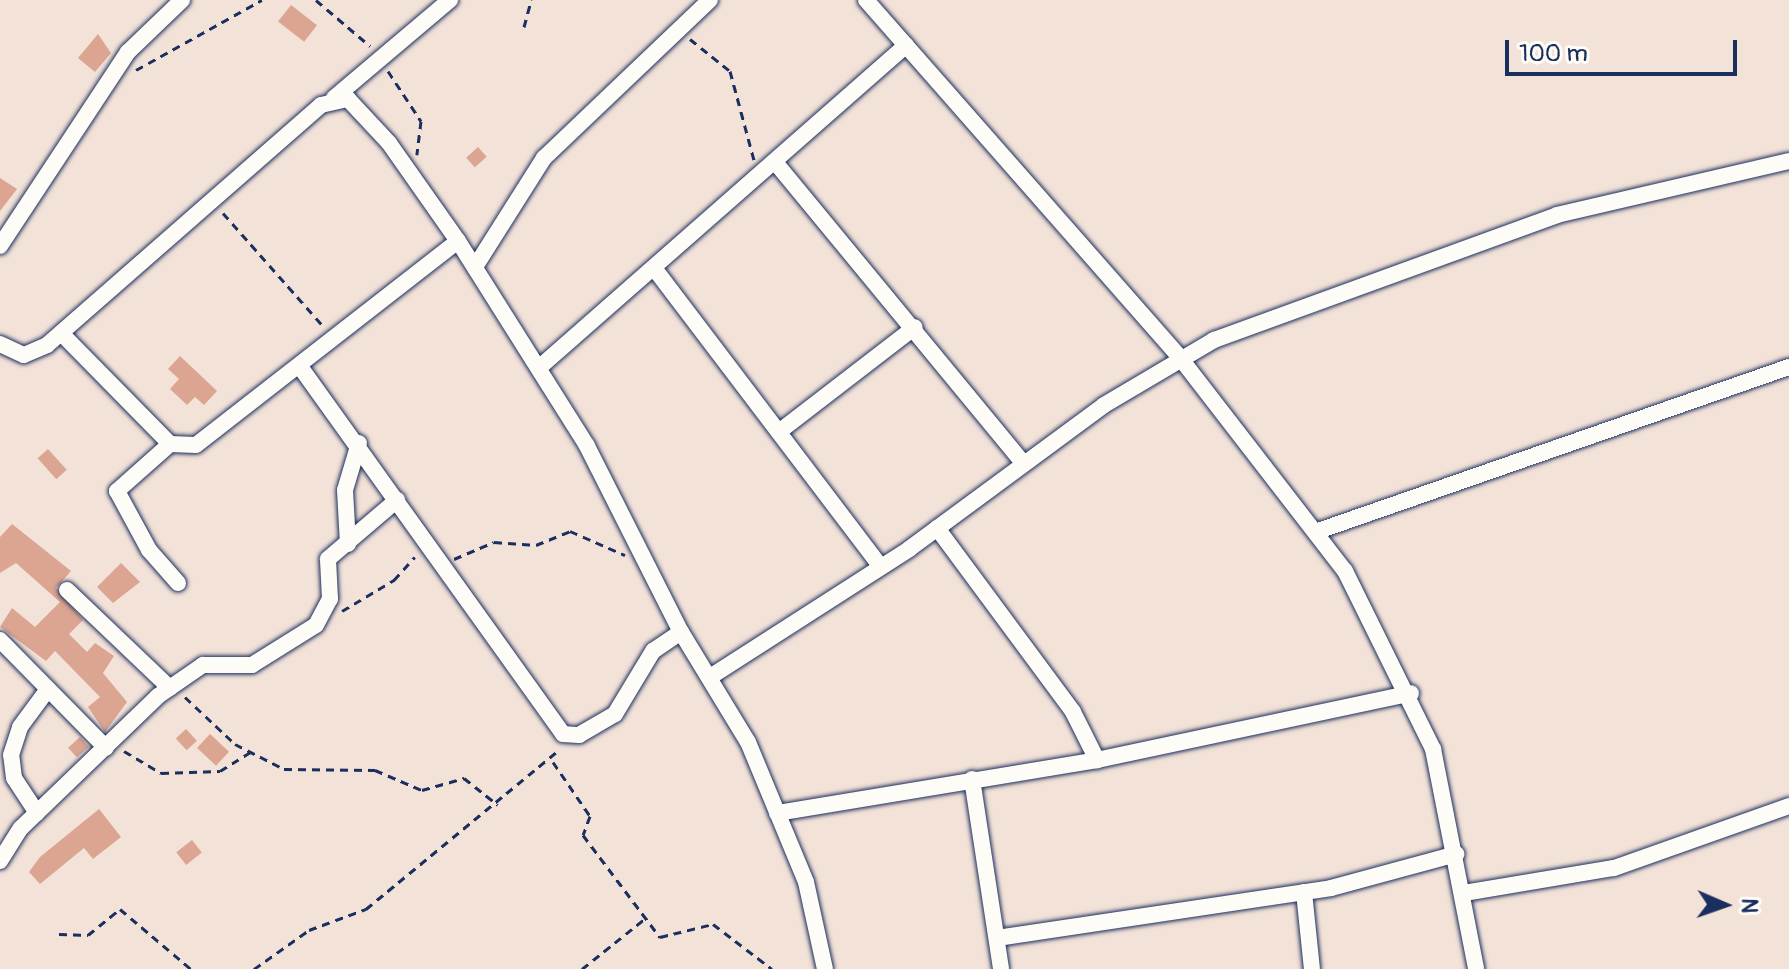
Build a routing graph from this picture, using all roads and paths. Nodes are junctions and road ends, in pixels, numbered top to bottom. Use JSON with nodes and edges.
{"nodes":[{"id":1,"x":182,"y":0,"type":"edge"},
{"id":2,"x":262,"y":0,"type":"edge"},
{"id":3,"x":316,"y":0,"type":"edge"},
{"id":4,"x":450,"y":0,"type":"edge"},
{"id":5,"x":531,"y":0,"type":"edge"},
{"id":6,"x":710,"y":0,"type":"edge"},
{"id":7,"x":866,"y":0,"type":"edge"},
{"id":8,"x":524,"y":27,"type":"dead end"},
{"id":9,"x":678,"y":31,"type":"junction"},
{"id":10,"x":906,"y":45,"type":"junction"},
{"id":11,"x":378,"y":59,"type":"junction"},
{"id":12,"x":108,"y":82,"type":"junction"},
{"id":13,"x":334,"y":98,"type":"junction"},
{"id":14,"x":1789,"y":161,"type":"edge"},
{"id":15,"x":775,"y":162,"type":"junction"},
{"id":16,"x":405,"y":165,"type":"junction"},
{"id":17,"x":762,"y":173,"type":"junction"},
{"id":18,"x":213,"y":202,"type":"junction"},
{"id":19,"x":458,"y":241,"type":"junction"},
{"id":20,"x":0,"y":246,"type":"edge"},
{"id":21,"x":475,"y":267,"type":"junction"},
{"id":22,"x":654,"y":268,"type":"junction"},
{"id":23,"x":915,"y":327,"type":"junction"},
{"id":24,"x":61,"y":333,"type":"junction"},
{"id":25,"x":335,"y":338,"type":"junction"},
{"id":26,"x":0,"y":344,"type":"edge"},
{"id":27,"x":1181,"y":359,"type":"junction"},
{"id":28,"x":541,"y":366,"type":"junction"},
{"id":29,"x":1789,"y":367,"type":"edge"},
{"id":30,"x":301,"y":368,"type":"junction"},
{"id":31,"x":780,"y":431,"type":"junction"},
{"id":32,"x":359,"y":443,"type":"junction"},
{"id":33,"x":170,"y":444,"type":"junction"},
{"id":34,"x":1024,"y":464,"type":"junction"},
{"id":35,"x":397,"y":500,"type":"junction"},
{"id":36,"x":937,"y":528,"type":"junction"},
{"id":37,"x":1318,"y":531,"type":"junction"},
{"id":38,"x":348,"y":544,"type":"junction"},
{"id":39,"x":438,"y":559,"type":"junction"},
{"id":40,"x":648,"y":563,"type":"junction"},
{"id":41,"x":880,"y":566,"type":"junction"},
{"id":42,"x":178,"y":583,"type":"dead end"},
{"id":43,"x":67,"y":590,"type":"dead end"},
{"id":44,"x":321,"y":621,"type":"junction"},
{"id":45,"x":681,"y":632,"type":"junction"},
{"id":46,"x":0,"y":640,"type":"edge"},
{"id":47,"x":710,"y":677,"type":"junction"},
{"id":48,"x":172,"y":687,"type":"junction"},
{"id":49,"x":48,"y":689,"type":"junction"},
{"id":50,"x":1411,"y":693,"type":"junction"},
{"id":51,"x":567,"y":736,"type":"junction"},
{"id":52,"x":109,"y":744,"type":"junction"},
{"id":53,"x":250,"y":752,"type":"junction"},
{"id":54,"x":552,"y":760,"type":"junction"},
{"id":55,"x":1097,"y":760,"type":"junction"},
{"id":56,"x":972,"y":779,"type":"junction"},
{"id":57,"x":498,"y":805,"type":"junction"},
{"id":58,"x":1789,"y":806,"type":"edge"},
{"id":59,"x":37,"y":813,"type":"junction"},
{"id":60,"x":777,"y":813,"type":"junction"},
{"id":61,"x":1456,"y":854,"type":"junction"},
{"id":62,"x":0,"y":861,"type":"edge"},
{"id":63,"x":1304,"y":892,"type":"junction"},
{"id":64,"x":1464,"y":893,"type":"junction"},
{"id":65,"x":647,"y":917,"type":"junction"},
{"id":66,"x":59,"y":934,"type":"dead end"},
{"id":67,"x":997,"y":938,"type":"junction"},
{"id":68,"x":191,"y":969,"type":"edge"},
{"id":69,"x":254,"y":969,"type":"edge"},
{"id":70,"x":582,"y":969,"type":"edge"},
{"id":71,"x":772,"y":969,"type":"edge"},
{"id":72,"x":825,"y":969,"type":"edge"},
{"id":73,"x":1001,"y":969,"type":"edge"},
{"id":74,"x":1312,"y":969,"type":"edge"},
{"id":75,"x":1476,"y":969,"type":"edge"}],
"edges":[{"from":1,"to":12,"type":"street"},
{"from":2,"to":12,"type":"path"},
{"from":3,"to":11,"type":"path"},
{"from":4,"to":11,"type":"street"},
{"from":5,"to":8,"type":"path"},
{"from":6,"to":9,"type":"street"},
{"from":7,"to":10,"type":"street"},
{"from":9,"to":17,"type":"path"},
{"from":9,"to":21,"type":"street"},
{"from":10,"to":15,"type":"street"},
{"from":10,"to":27,"type":"street"},
{"from":11,"to":13,"type":"street"},
{"from":11,"to":16,"type":"path"},
{"from":12,"to":20,"type":"street"},
{"from":13,"to":16,"type":"street"},
{"from":13,"to":18,"type":"street"},
{"from":14,"to":27,"type":"street"},
{"from":15,"to":17,"type":"street"},
{"from":15,"to":23,"type":"street"},
{"from":16,"to":19,"type":"street"},
{"from":17,"to":22,"type":"street"},
{"from":18,"to":24,"type":"street"},
{"from":18,"to":25,"type":"path"},
{"from":19,"to":21,"type":"street"},
{"from":19,"to":25,"type":"street"},
{"from":21,"to":28,"type":"street"},
{"from":22,"to":28,"type":"street"},
{"from":22,"to":31,"type":"street"},
{"from":23,"to":31,"type":"street"},
{"from":23,"to":34,"type":"street"},
{"from":24,"to":26,"type":"street"},
{"from":24,"to":33,"type":"street"},
{"from":25,"to":30,"type":"street"},
{"from":27,"to":34,"type":"street"},
{"from":27,"to":37,"type":"street"},
{"from":28,"to":40,"type":"street"},
{"from":29,"to":37,"type":"street"},
{"from":30,"to":32,"type":"street"},
{"from":30,"to":33,"type":"street"},
{"from":31,"to":41,"type":"street"},
{"from":32,"to":35,"type":"street"},
{"from":32,"to":38,"type":"street"},
{"from":33,"to":42,"type":"street"},
{"from":34,"to":36,"type":"street"},
{"from":35,"to":38,"type":"street"},
{"from":35,"to":39,"type":"street"},
{"from":36,"to":41,"type":"street"},
{"from":36,"to":55,"type":"street"},
{"from":37,"to":50,"type":"street"},
{"from":38,"to":44,"type":"street"},
{"from":39,"to":40,"type":"path"},
{"from":39,"to":44,"type":"path"},
{"from":39,"to":51,"type":"street"},
{"from":40,"to":45,"type":"street"},
{"from":41,"to":47,"type":"street"},
{"from":43,"to":48,"type":"street"},
{"from":44,"to":48,"type":"street"},
{"from":45,"to":47,"type":"street"},
{"from":45,"to":51,"type":"street"},
{"from":46,"to":49,"type":"street"},
{"from":47,"to":60,"type":"street"},
{"from":48,"to":52,"type":"street"},
{"from":48,"to":53,"type":"path"},
{"from":49,"to":52,"type":"street"},
{"from":49,"to":59,"type":"street"},
{"from":50,"to":55,"type":"street"},
{"from":50,"to":61,"type":"street"},
{"from":51,"to":54,"type":"path"},
{"from":52,"to":53,"type":"path"},
{"from":52,"to":59,"type":"street"},
{"from":53,"to":57,"type":"path"},
{"from":54,"to":57,"type":"path"},
{"from":54,"to":65,"type":"path"},
{"from":55,"to":56,"type":"street"},
{"from":56,"to":60,"type":"street"},
{"from":56,"to":67,"type":"street"},
{"from":57,"to":69,"type":"path"},
{"from":58,"to":64,"type":"street"},
{"from":59,"to":62,"type":"street"},
{"from":60,"to":72,"type":"street"},
{"from":61,"to":63,"type":"street"},
{"from":61,"to":64,"type":"street"},
{"from":63,"to":67,"type":"street"},
{"from":63,"to":74,"type":"street"},
{"from":64,"to":75,"type":"street"},
{"from":65,"to":70,"type":"path"},
{"from":65,"to":71,"type":"path"},
{"from":66,"to":68,"type":"path"},
{"from":67,"to":73,"type":"street"}]}
